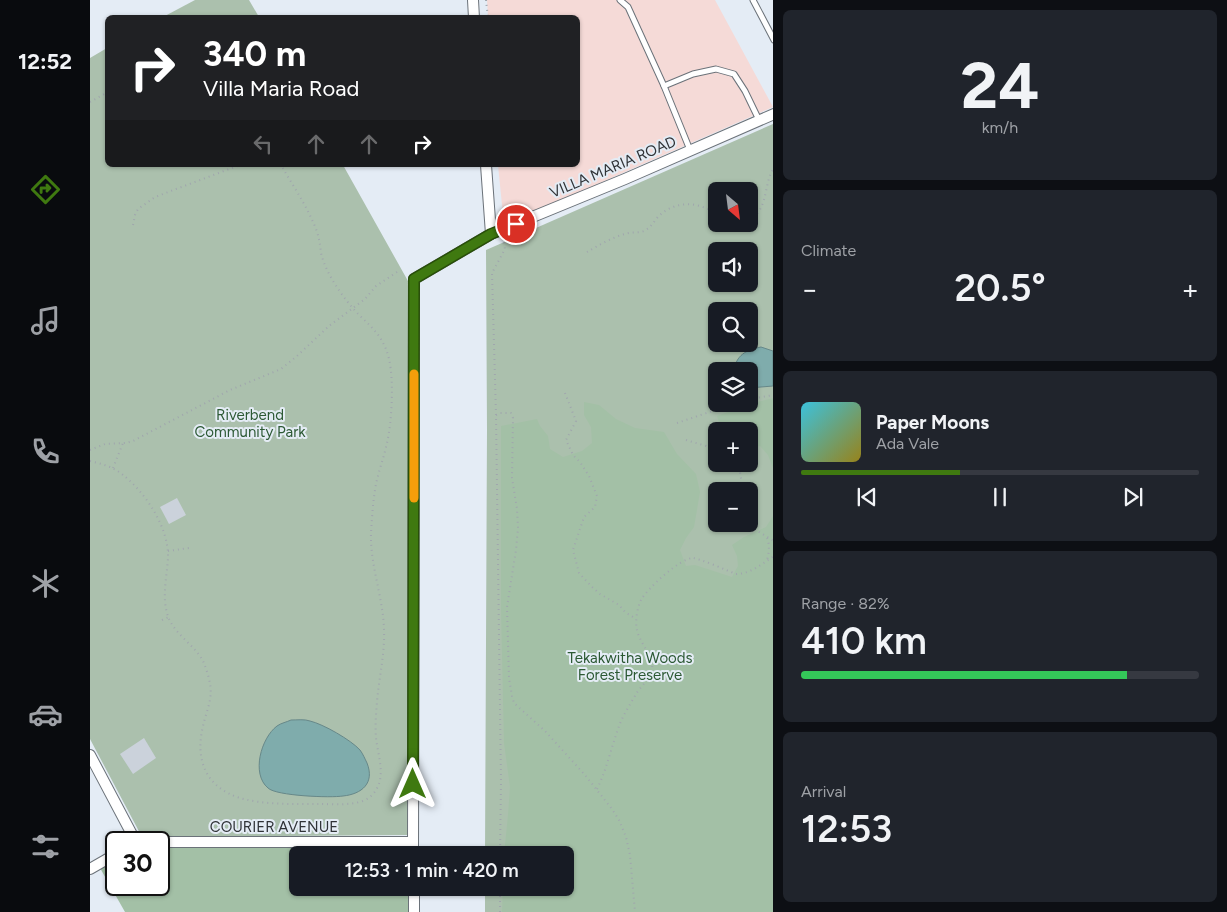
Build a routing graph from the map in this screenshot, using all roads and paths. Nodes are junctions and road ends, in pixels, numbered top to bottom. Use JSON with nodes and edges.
{"nodes":[{"id":1,"x":473,"y":0,"type":"edge"},
{"id":2,"x":486,"y":0,"type":"edge"},
{"id":3,"x":620,"y":0,"type":"edge"},
{"id":4,"x":752,"y":0,"type":"edge"},
{"id":5,"x":474,"y":15,"type":"edge"},
{"id":6,"x":488,"y":15,"type":"edge"},
{"id":7,"x":773,"y":40,"type":"edge"},
{"id":8,"x":664,"y":86,"type":"junction"},
{"id":9,"x":105,"y":94,"type":"edge"},
{"id":10,"x":90,"y":102,"type":"edge"},
{"id":11,"x":773,"y":114,"type":"edge"},
{"id":12,"x":760,"y":120,"type":"junction"},
{"id":13,"x":690,"y":151,"type":"junction"},
{"id":14,"x":235,"y":167,"type":"edge"},
{"id":15,"x":282,"y":167,"type":"edge"},
{"id":16,"x":486,"y":167,"type":"edge"},
{"id":17,"x":773,"y":168,"type":"edge"},
{"id":18,"x":708,"y":209,"type":"edge"},
{"id":19,"x":758,"y":212,"type":"edge"},
{"id":20,"x":133,"y":225,"type":"dead end"},
{"id":21,"x":491,"y":234,"type":"junction"},
{"id":22,"x":586,"y":252,"type":"dead end"},
{"id":23,"x":400,"y":270,"type":"dead end"},
{"id":24,"x":492,"y":273,"type":"dead end"},
{"id":25,"x":352,"y":308,"type":"junction"},
{"id":26,"x":565,"y":393,"type":"dead end"},
{"id":27,"x":773,"y":395,"type":"edge"},
{"id":28,"x":758,"y":398,"type":"edge"},
{"id":29,"x":709,"y":412,"type":"edge"},
{"id":30,"x":496,"y":415,"type":"junction"},
{"id":31,"x":677,"y":423,"type":"dead end"},
{"id":32,"x":686,"y":440,"type":"dead end"},
{"id":33,"x":123,"y":443,"type":"junction"},
{"id":34,"x":708,"y":447,"type":"edge"},
{"id":35,"x":90,"y":450,"type":"edge"},
{"id":36,"x":90,"y":461,"type":"edge"},
{"id":37,"x":113,"y":468,"type":"junction"},
{"id":38,"x":758,"y":532,"type":"edge"},
{"id":39,"x":766,"y":537,"type":"junction"},
{"id":40,"x":773,"y":542,"type":"edge"},
{"id":41,"x":189,"y":548,"type":"dead end"},
{"id":42,"x":168,"y":551,"type":"junction"},
{"id":43,"x":773,"y":556,"type":"edge"},
{"id":44,"x":767,"y":560,"type":"junction"},
{"id":45,"x":169,"y":617,"type":"junction"},
{"id":46,"x":636,"y":619,"type":"junction"},
{"id":47,"x":162,"y":620,"type":"dead end"},
{"id":48,"x":90,"y":755,"type":"edge"},
{"id":49,"x":597,"y":789,"type":"junction"},
{"id":50,"x":130,"y":831,"type":"edge"},
{"id":51,"x":170,"y":842,"type":"edge"},
{"id":52,"x":413,"y":842,"type":"junction"},
{"id":53,"x":413,"y":846,"type":"edge"},
{"id":54,"x":500,"y":846,"type":"edge"},
{"id":55,"x":105,"y":860,"type":"edge"},
{"id":56,"x":90,"y":869,"type":"edge"},
{"id":57,"x":414,"y":896,"type":"edge"},
{"id":58,"x":500,"y":896,"type":"edge"},
{"id":59,"x":414,"y":912,"type":"edge"},
{"id":60,"x":500,"y":912,"type":"edge"},
{"id":61,"x":635,"y":912,"type":"edge"}],
"edges":[{"from":1,"to":5,"type":"street"},
{"from":2,"to":6,"type":"path"},
{"from":3,"to":8,"type":"lane"},
{"from":4,"to":7,"type":"lane"},
{"from":8,"to":12,"type":"lane"},
{"from":8,"to":13,"type":"lane"},
{"from":9,"to":10,"type":"path"},
{"from":11,"to":12,"type":"street","name":"VILLA MARIA ROAD"},
{"from":12,"to":13,"type":"street","name":"VILLA MARIA ROAD"},
{"from":13,"to":21,"type":"street","name":"VILLA MARIA ROAD"},
{"from":14,"to":20,"type":"path"},
{"from":15,"to":25,"type":"path"},
{"from":16,"to":21,"type":"street"},
{"from":17,"to":19,"type":"path"},
{"from":18,"to":22,"type":"path"},
{"from":21,"to":52,"type":"street","name":"VILLA MARIA ROAD"},
{"from":23,"to":25,"type":"path"},
{"from":24,"to":30,"type":"path"},
{"from":25,"to":33,"type":"path"},
{"from":25,"to":45,"type":"path"},
{"from":26,"to":46,"type":"path"},
{"from":27,"to":28,"type":"path"},
{"from":29,"to":31,"type":"path"},
{"from":30,"to":49,"type":"path"},
{"from":30,"to":54,"type":"path"},
{"from":32,"to":34,"type":"path"},
{"from":33,"to":35,"type":"path"},
{"from":33,"to":37,"type":"path"},
{"from":36,"to":37,"type":"path"},
{"from":37,"to":42,"type":"path"},
{"from":38,"to":39,"type":"path"},
{"from":39,"to":40,"type":"path"},
{"from":39,"to":44,"type":"path"},
{"from":41,"to":42,"type":"path"},
{"from":42,"to":45,"type":"path"},
{"from":43,"to":44,"type":"path"},
{"from":44,"to":46,"type":"path"},
{"from":45,"to":47,"type":"path"},
{"from":46,"to":49,"type":"path"},
{"from":48,"to":50,"type":"street"},
{"from":49,"to":61,"type":"path"},
{"from":51,"to":52,"type":"street","name":"COURIER AVENUE"},
{"from":52,"to":53,"type":"street"},
{"from":55,"to":56,"type":"street"},
{"from":57,"to":59,"type":"street"},
{"from":58,"to":60,"type":"path"}]}
